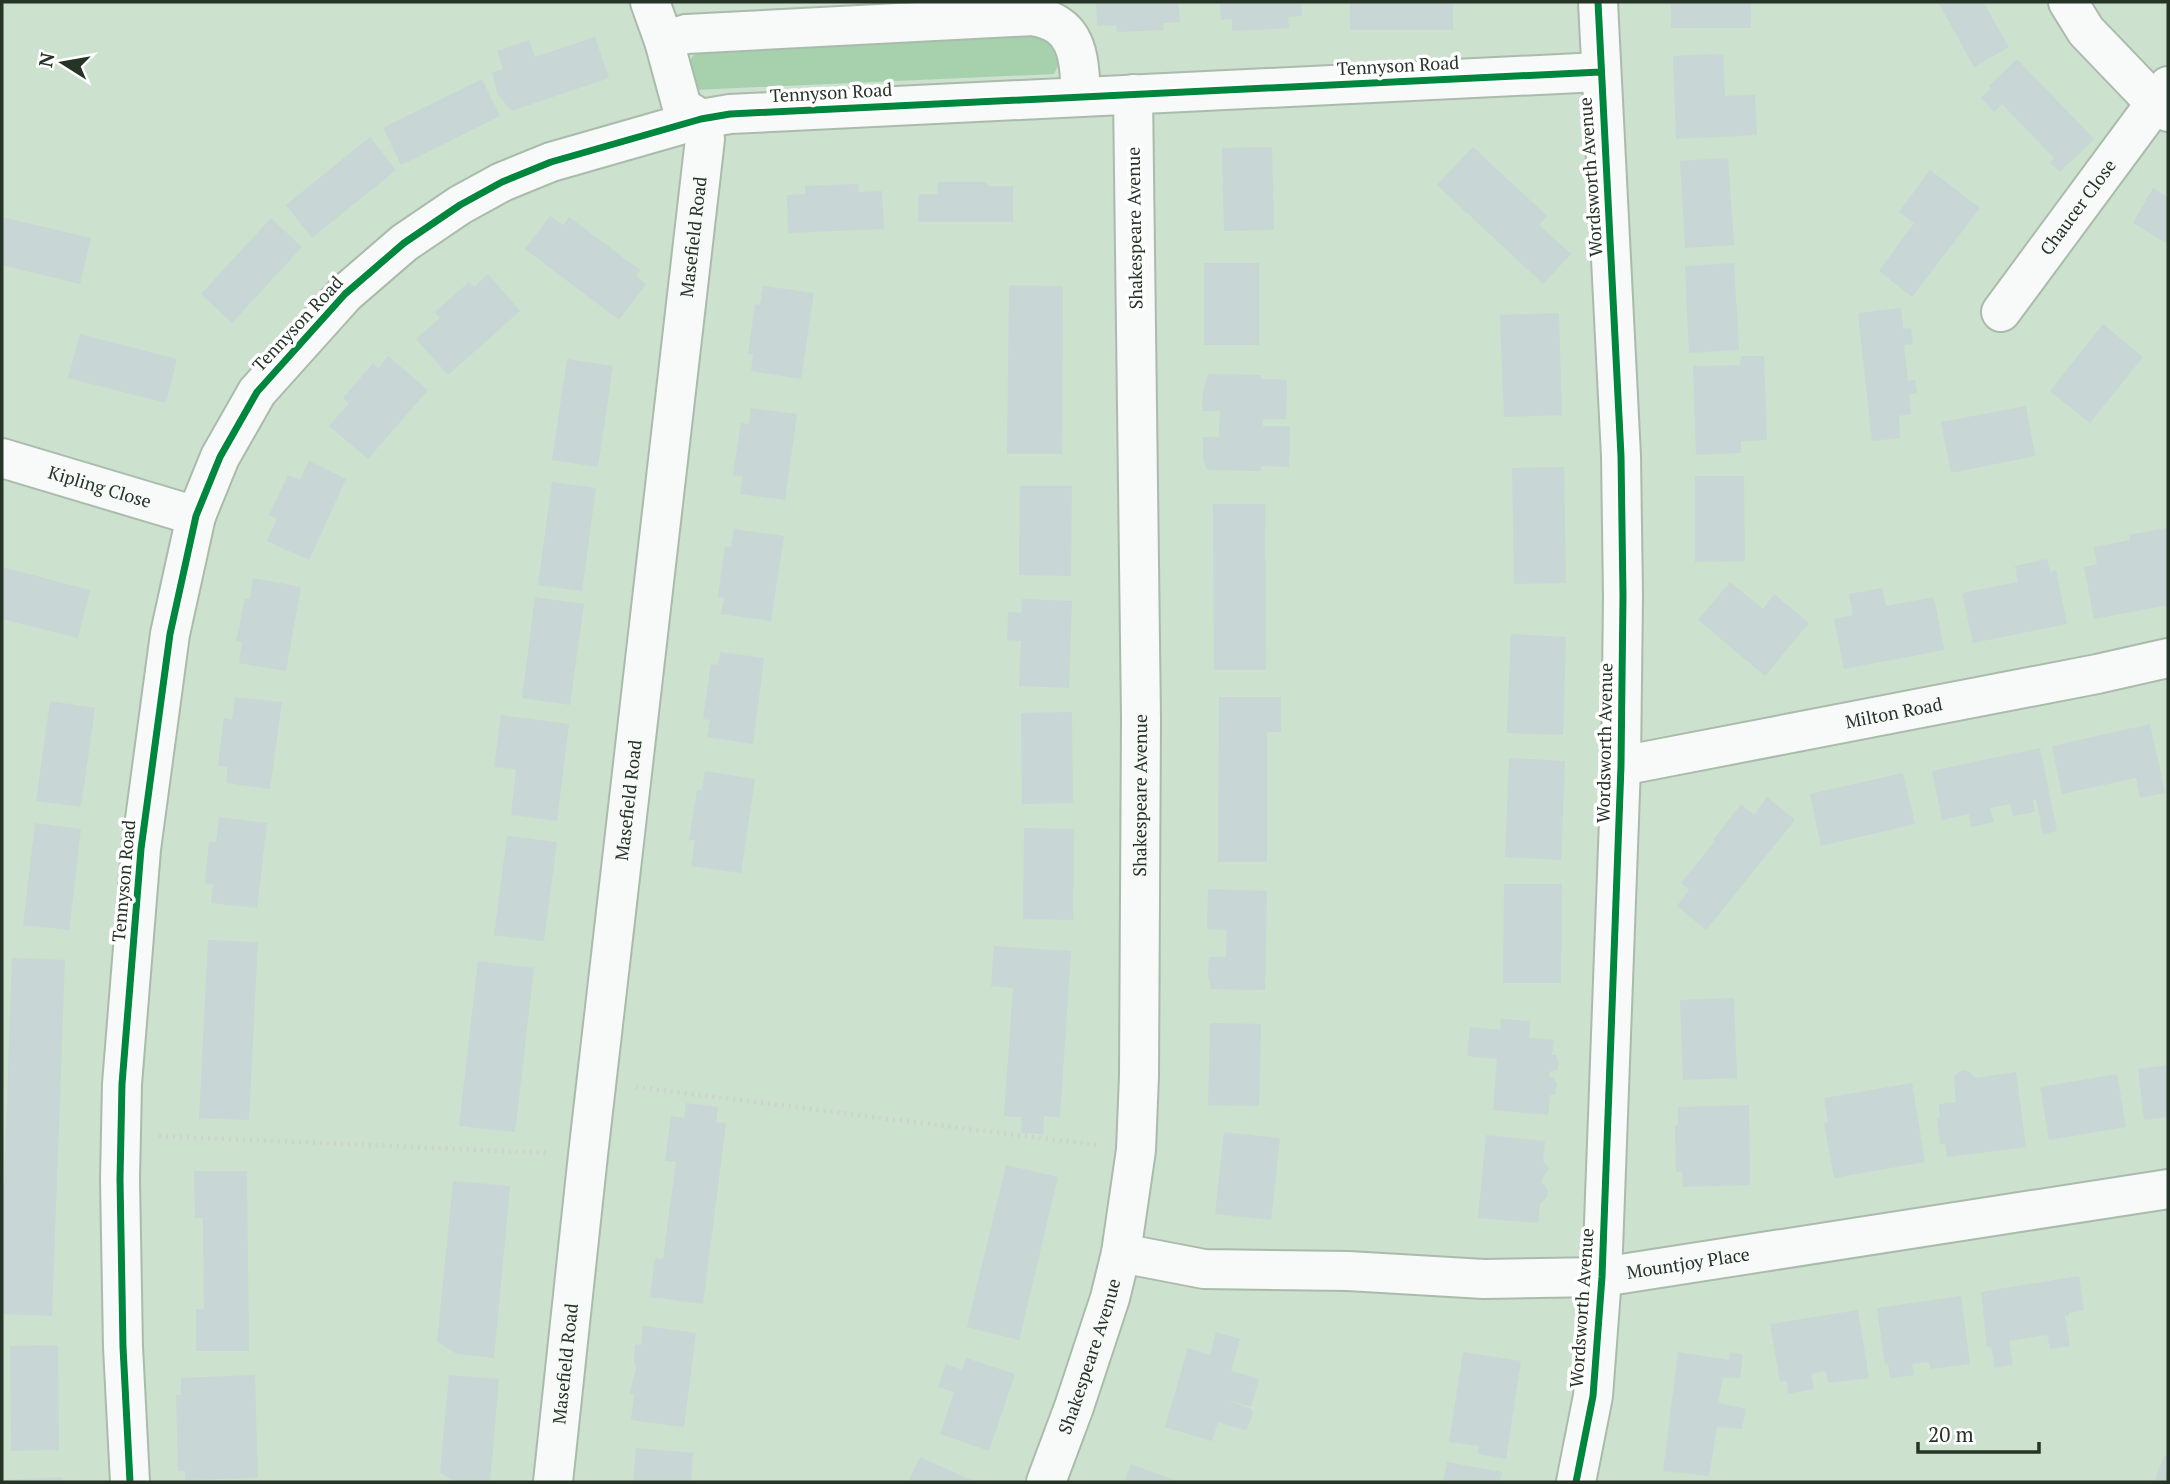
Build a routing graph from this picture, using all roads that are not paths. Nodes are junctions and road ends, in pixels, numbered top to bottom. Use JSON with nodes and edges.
{"nodes":[{"id":1,"x":650,"y":2,"type":"edge"},
{"id":2,"x":1598,"y":2,"type":"edge"},
{"id":3,"x":2068,"y":2,"type":"edge"},
{"id":4,"x":664,"y":41,"type":"junction"},
{"id":5,"x":1600,"y":72,"type":"junction"},
{"id":6,"x":1133,"y":94,"type":"junction"},
{"id":7,"x":1081,"y":97,"type":"junction"},
{"id":8,"x":2164,"y":101,"type":"edge"},
{"id":9,"x":701,"y":119,"type":"junction"},
{"id":10,"x":2001,"y":312,"type":"dead end"},
{"id":11,"x":2,"y":458,"type":"edge"},
{"id":12,"x":196,"y":516,"type":"junction"},
{"id":13,"x":2168,"y":657,"type":"edge"},
{"id":14,"x":1621,"y":766,"type":"junction"},
{"id":15,"x":2168,"y":1189,"type":"edge"},
{"id":16,"x":1121,"y":1253,"type":"junction"},
{"id":17,"x":1602,"y":1277,"type":"junction"},
{"id":18,"x":130,"y":1482,"type":"edge"},
{"id":19,"x":553,"y":1482,"type":"edge"},
{"id":20,"x":1046,"y":1482,"type":"edge"},
{"id":21,"x":1576,"y":1482,"type":"edge"}],
"edges":[{"from":1,"to":4,"type":"street"},
{"from":2,"to":5,"type":"street","name":"Wordsworth Avenue"},
{"from":3,"to":8,"type":"street"},
{"from":4,"to":7,"type":"street"},
{"from":4,"to":9,"type":"street"},
{"from":5,"to":6,"type":"street","name":"Tennyson Road"},
{"from":5,"to":14,"type":"street","name":"Wordsworth Avenue"},
{"from":6,"to":7,"type":"street","name":"Tennyson Road"},
{"from":6,"to":16,"type":"street","name":"Shakespeare Avenue"},
{"from":7,"to":9,"type":"street","name":"Tennyson Road"},
{"from":8,"to":10,"type":"street","name":"Chaucer Close"},
{"from":9,"to":12,"type":"street","name":"Tennyson Road"},
{"from":9,"to":19,"type":"street","name":"Masefield Road"},
{"from":11,"to":12,"type":"street","name":"Kipling Close"},
{"from":12,"to":18,"type":"street","name":"Tennyson Road"},
{"from":13,"to":14,"type":"street","name":"Milton Road"},
{"from":14,"to":17,"type":"street","name":"Wordsworth Avenue"},
{"from":15,"to":17,"type":"street","name":"Mountjoy Place"},
{"from":16,"to":17,"type":"street","name":"Mountjoy Place"},
{"from":16,"to":20,"type":"street","name":"Shakespeare Avenue"},
{"from":17,"to":21,"type":"street","name":"Wordsworth Avenue"}]}
